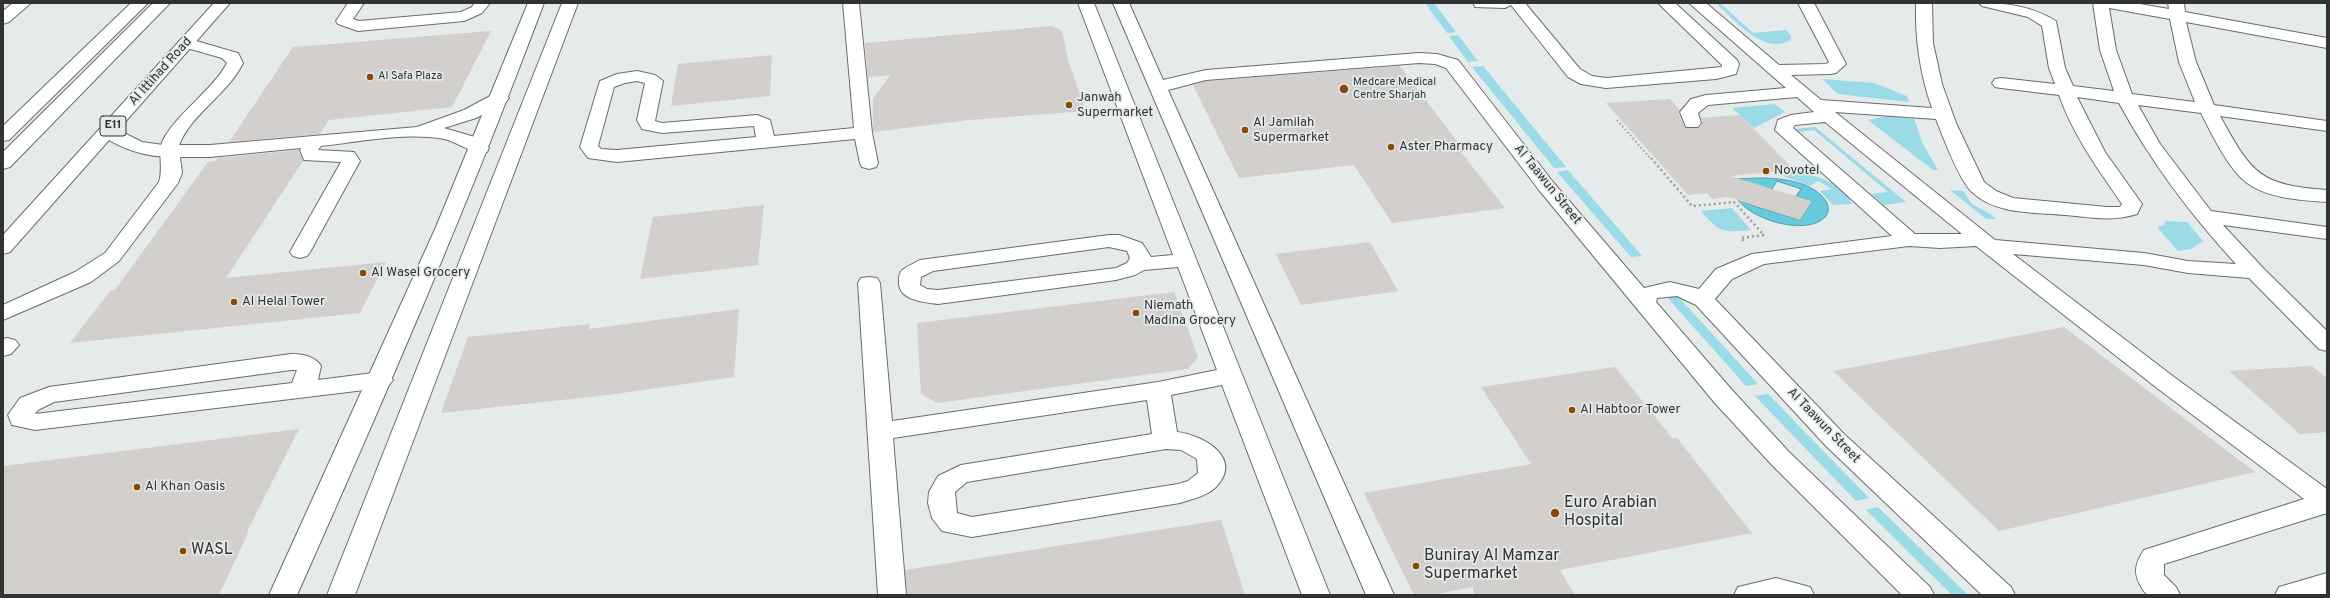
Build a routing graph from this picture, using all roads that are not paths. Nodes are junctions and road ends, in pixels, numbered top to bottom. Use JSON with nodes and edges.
{"nodes":[{"id":1,"x":23,"y":3,"type":"edge"},
{"id":2,"x":140,"y":3,"type":"edge"},
{"id":3,"x":162,"y":3,"type":"edge"},
{"id":4,"x":222,"y":3,"type":"edge"},
{"id":5,"x":356,"y":3,"type":"edge"},
{"id":6,"x":482,"y":3,"type":"edge"},
{"id":7,"x":536,"y":3,"type":"edge"},
{"id":8,"x":570,"y":3,"type":"edge"},
{"id":9,"x":851,"y":3,"type":"edge"},
{"id":10,"x":1086,"y":3,"type":"edge"},
{"id":11,"x":1121,"y":3,"type":"edge"},
{"id":12,"x":1505,"y":3,"type":"edge"},
{"id":13,"x":1517,"y":3,"type":"edge"},
{"id":14,"x":1666,"y":3,"type":"edge"},
{"id":15,"x":1697,"y":3,"type":"edge"},
{"id":16,"x":1806,"y":3,"type":"edge"},
{"id":17,"x":1924,"y":3,"type":"edge"},
{"id":18,"x":1987,"y":3,"type":"edge"},
{"id":19,"x":2101,"y":3,"type":"edge"},
{"id":20,"x":2109,"y":3,"type":"edge"},
{"id":21,"x":1480,"y":4,"type":"dead end"},
{"id":22,"x":2176,"y":9,"type":"edge"},
{"id":23,"x":3,"y":19,"type":"edge"},
{"id":24,"x":186,"y":43,"type":"junction"},
{"id":25,"x":2327,"y":43,"type":"edge"},
{"id":26,"x":1774,"y":70,"type":"junction"},
{"id":27,"x":2001,"y":83,"type":"dead end"},
{"id":28,"x":1158,"y":87,"type":"junction"},
{"id":29,"x":2065,"y":90,"type":"junction"},
{"id":30,"x":500,"y":98,"type":"junction"},
{"id":31,"x":2126,"y":98,"type":"junction"},
{"id":32,"x":1811,"y":103,"type":"junction"},
{"id":33,"x":2208,"y":109,"type":"junction"},
{"id":34,"x":1943,"y":114,"type":"junction"},
{"id":35,"x":1697,"y":123,"type":"dead end"},
{"id":36,"x":2327,"y":126,"type":"edge"},
{"id":37,"x":108,"y":131,"type":"junction"},
{"id":38,"x":408,"y":132,"type":"junction"},
{"id":39,"x":863,"y":134,"type":"junction"},
{"id":40,"x":3,"y":136,"type":"edge"},
{"id":41,"x":316,"y":140,"type":"junction"},
{"id":42,"x":766,"y":142,"type":"junction"},
{"id":43,"x":480,"y":148,"type":"junction"},
{"id":44,"x":170,"y":151,"type":"junction"},
{"id":45,"x":3,"y":163,"type":"edge"},
{"id":46,"x":869,"y":163,"type":"dead end"},
{"id":47,"x":2327,"y":196,"type":"edge"},
{"id":48,"x":2205,"y":216,"type":"junction"},
{"id":49,"x":2320,"y":232,"type":"edge"},
{"id":50,"x":2220,"y":233,"type":"junction"},
{"id":51,"x":1979,"y":238,"type":"junction"},
{"id":52,"x":1908,"y":240,"type":"junction"},
{"id":53,"x":3,"y":248,"type":"edge"},
{"id":54,"x":300,"y":252,"type":"dead end"},
{"id":55,"x":1187,"y":260,"type":"junction"},
{"id":56,"x":1138,"y":264,"type":"junction"},
{"id":57,"x":2248,"y":265,"type":"junction"},
{"id":58,"x":869,"y":283,"type":"dead end"},
{"id":59,"x":1704,"y":300,"type":"junction"},
{"id":60,"x":1644,"y":304,"type":"junction"},
{"id":61,"x":3,"y":313,"type":"edge"},
{"id":62,"x":2327,"y":344,"type":"edge"},
{"id":63,"x":1231,"y":374,"type":"junction"},
{"id":64,"x":381,"y":380,"type":"junction"},
{"id":65,"x":1158,"y":390,"type":"junction"},
{"id":66,"x":11,"y":416,"type":"edge"},
{"id":67,"x":880,"y":431,"type":"junction"},
{"id":68,"x":1166,"y":440,"type":"junction"},
{"id":69,"x":2327,"y":502,"type":"edge"},
{"id":70,"x":2327,"y":584,"type":"edge"},
{"id":71,"x":283,"y":595,"type":"edge"},
{"id":72,"x":341,"y":595,"type":"edge"},
{"id":73,"x":892,"y":595,"type":"edge"},
{"id":74,"x":1316,"y":595,"type":"edge"},
{"id":75,"x":1380,"y":595,"type":"edge"},
{"id":76,"x":1748,"y":595,"type":"edge"},
{"id":77,"x":1800,"y":595,"type":"edge"},
{"id":78,"x":1920,"y":595,"type":"edge"},
{"id":79,"x":2001,"y":595,"type":"edge"},
{"id":80,"x":2166,"y":595,"type":"edge"},
{"id":81,"x":2289,"y":595,"type":"edge"}],
"edges":[{"from":1,"to":23,"type":"main road"},
{"from":2,"to":40,"type":"main road"},
{"from":3,"to":45,"type":"main road"},
{"from":4,"to":24,"type":"main road","name":"Al Ittihad Road","number":"E11"},
{"from":5,"to":6,"type":"main road"},
{"from":7,"to":30,"type":"main road"},
{"from":8,"to":72,"type":"main road"},
{"from":9,"to":39,"type":"main road"},
{"from":10,"to":55,"type":"main road"},
{"from":11,"to":28,"type":"main road"},
{"from":12,"to":21,"type":"main road"},
{"from":13,"to":14,"type":"main road"},
{"from":15,"to":26,"type":"main road"},
{"from":16,"to":26,"type":"main road"},
{"from":17,"to":34,"type":"main road"},
{"from":18,"to":29,"type":"main road"},
{"from":19,"to":31,"type":"main road"},
{"from":20,"to":22,"type":"main road"},
{"from":22,"to":25,"type":"main road"},
{"from":22,"to":33,"type":"main road"},
{"from":24,"to":37,"type":"main road","name":"Al Ittihad Road","number":"E11"},
{"from":24,"to":44,"type":"main road"},
{"from":26,"to":32,"type":"main road"},
{"from":27,"to":29,"type":"main road"},
{"from":28,"to":60,"type":"main road","name":"Al Taawun Street"},
{"from":28,"to":75,"type":"main road"},
{"from":29,"to":31,"type":"main road"},
{"from":29,"to":34,"type":"main road"},
{"from":30,"to":38,"type":"main road"},
{"from":30,"to":43,"type":"main road"},
{"from":31,"to":33,"type":"main road"},
{"from":31,"to":48,"type":"main road"},
{"from":32,"to":34,"type":"main road"},
{"from":32,"to":35,"type":"main road"},
{"from":32,"to":51,"type":"main road"},
{"from":32,"to":52,"type":"main road"},
{"from":33,"to":36,"type":"main road"},
{"from":33,"to":47,"type":"main road"},
{"from":37,"to":44,"type":"main road"},
{"from":37,"to":53,"type":"main road","name":"Al Ittihad Road","number":"E11"},
{"from":38,"to":41,"type":"main road"},
{"from":38,"to":43,"type":"main road"},
{"from":39,"to":42,"type":"main road"},
{"from":39,"to":46,"type":"main road"},
{"from":41,"to":44,"type":"main road"},
{"from":41,"to":54,"type":"main road"},
{"from":42,"to":42,"type":"main road"},
{"from":43,"to":64,"type":"main road"},
{"from":44,"to":61,"type":"main road"},
{"from":48,"to":49,"type":"main road"},
{"from":48,"to":50,"type":"main road"},
{"from":49,"to":50,"type":"main road"},
{"from":50,"to":57,"type":"main road"},
{"from":51,"to":52,"type":"main road"},
{"from":51,"to":57,"type":"main road"},
{"from":51,"to":69,"type":"main road"},
{"from":52,"to":59,"type":"main road"},
{"from":55,"to":56,"type":"main road"},
{"from":55,"to":63,"type":"main road"},
{"from":56,"to":56,"type":"main road"},
{"from":57,"to":62,"type":"main road"},
{"from":58,"to":67,"type":"main road"},
{"from":59,"to":60,"type":"main road","name":"Al Taawun Street"},
{"from":59,"to":79,"type":"main road","name":"Al Taawun Street"},
{"from":60,"to":78,"type":"main road","name":"Al Taawun Street"},
{"from":63,"to":65,"type":"main road"},
{"from":63,"to":74,"type":"main road"},
{"from":64,"to":66,"type":"main road"},
{"from":64,"to":71,"type":"main road"},
{"from":65,"to":67,"type":"main road"},
{"from":65,"to":68,"type":"main road"},
{"from":67,"to":73,"type":"main road"},
{"from":68,"to":68,"type":"main road"},
{"from":69,"to":80,"type":"main road"},
{"from":70,"to":81,"type":"main road"},
{"from":76,"to":77,"type":"main road"}]}
